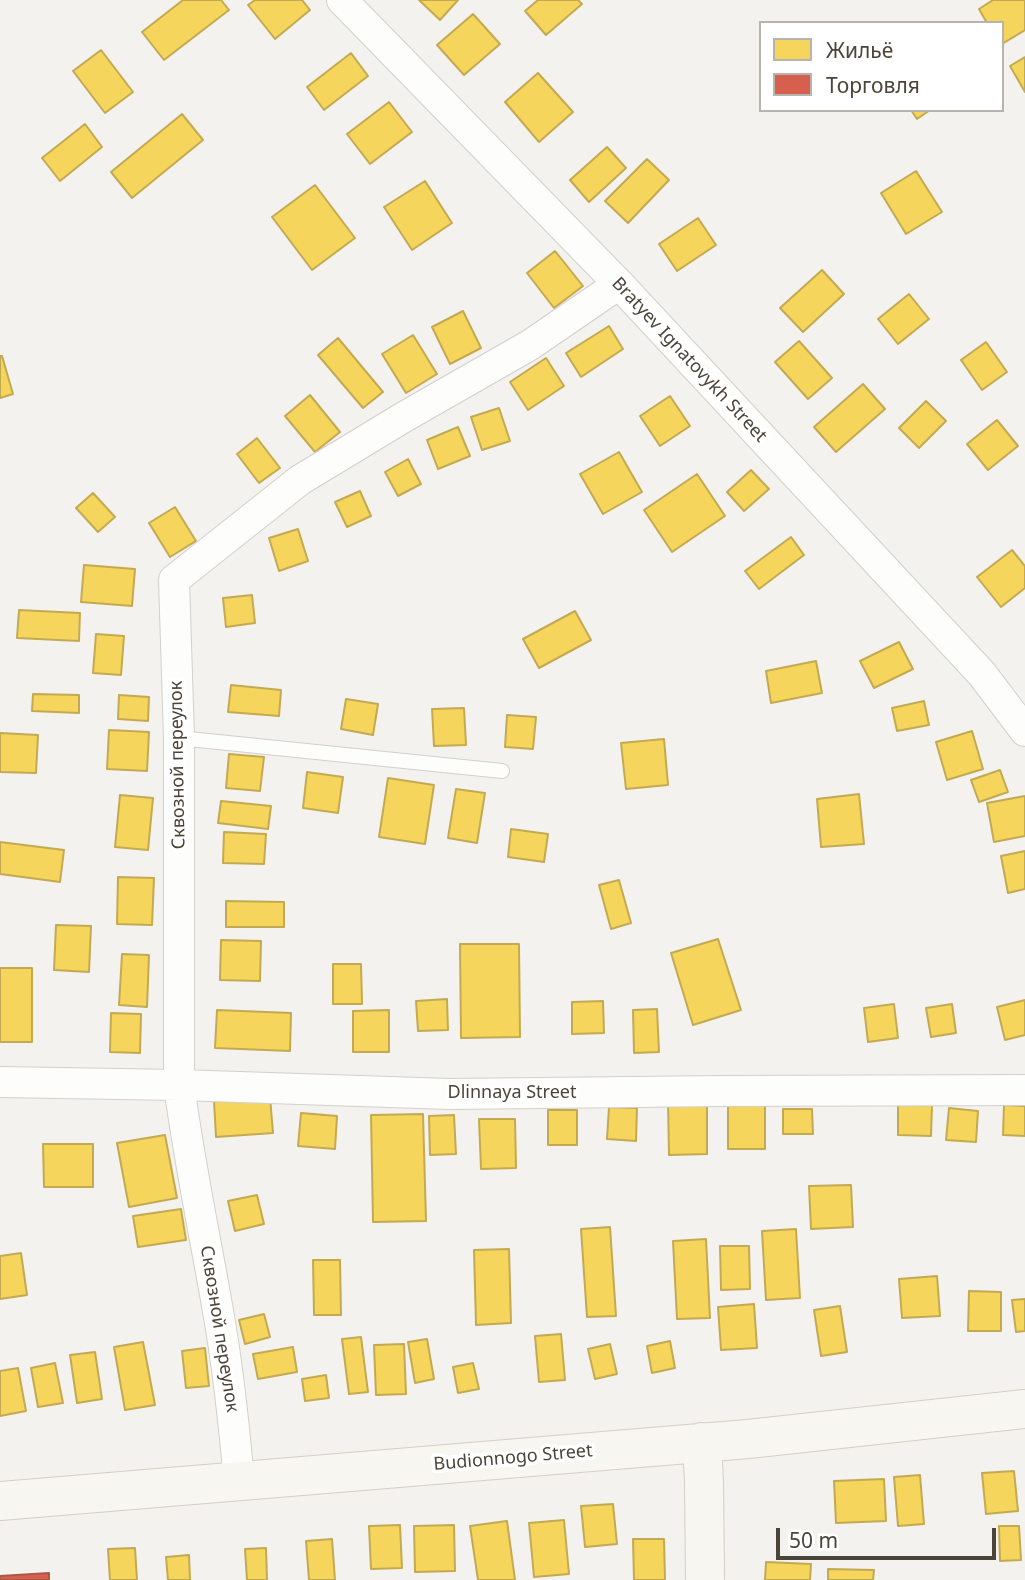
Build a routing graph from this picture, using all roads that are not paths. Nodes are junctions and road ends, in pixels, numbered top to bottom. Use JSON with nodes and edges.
{"nodes":[{"id":1,"x":342,"y":0,"type":"edge"},
{"id":2,"x":619,"y":285,"type":"junction"},
{"id":3,"x":1025,"y":731,"type":"edge"},
{"id":4,"x":179,"y":738,"type":"junction"},
{"id":5,"x":502,"y":771,"type":"dead end"},
{"id":6,"x":0,"y":1082,"type":"edge"},
{"id":7,"x":179,"y":1085,"type":"junction"},
{"id":8,"x":1025,"y":1090,"type":"edge"},
{"id":9,"x":1025,"y":1409,"type":"edge"},
{"id":10,"x":702,"y":1442,"type":"junction"},
{"id":11,"x":239,"y":1481,"type":"junction"},
{"id":12,"x":0,"y":1501,"type":"edge"},
{"id":13,"x":705,"y":1580,"type":"edge"}],
"edges":[{"from":1,"to":2,"type":"street","name":"Bratyev Ignatovykh Street"},
{"from":2,"to":3,"type":"street","name":"Bratyev Ignatovykh Street"},
{"from":2,"to":4,"type":"street","name":"Сквозной переулок"},
{"from":4,"to":5,"type":"lane"},
{"from":4,"to":7,"type":"street","name":"Сквозной переулок"},
{"from":6,"to":7,"type":"street","name":"Dlinnaya Street"},
{"from":7,"to":8,"type":"street","name":"Dlinnaya Street"},
{"from":7,"to":11,"type":"street","name":"Сквозной переулок"},
{"from":9,"to":10,"type":"street","name":"Budionnogo Street"},
{"from":10,"to":11,"type":"street","name":"Budionnogo Street"},
{"from":10,"to":13,"type":"street"},
{"from":11,"to":12,"type":"street","name":"Budionnogo Street"}]}
